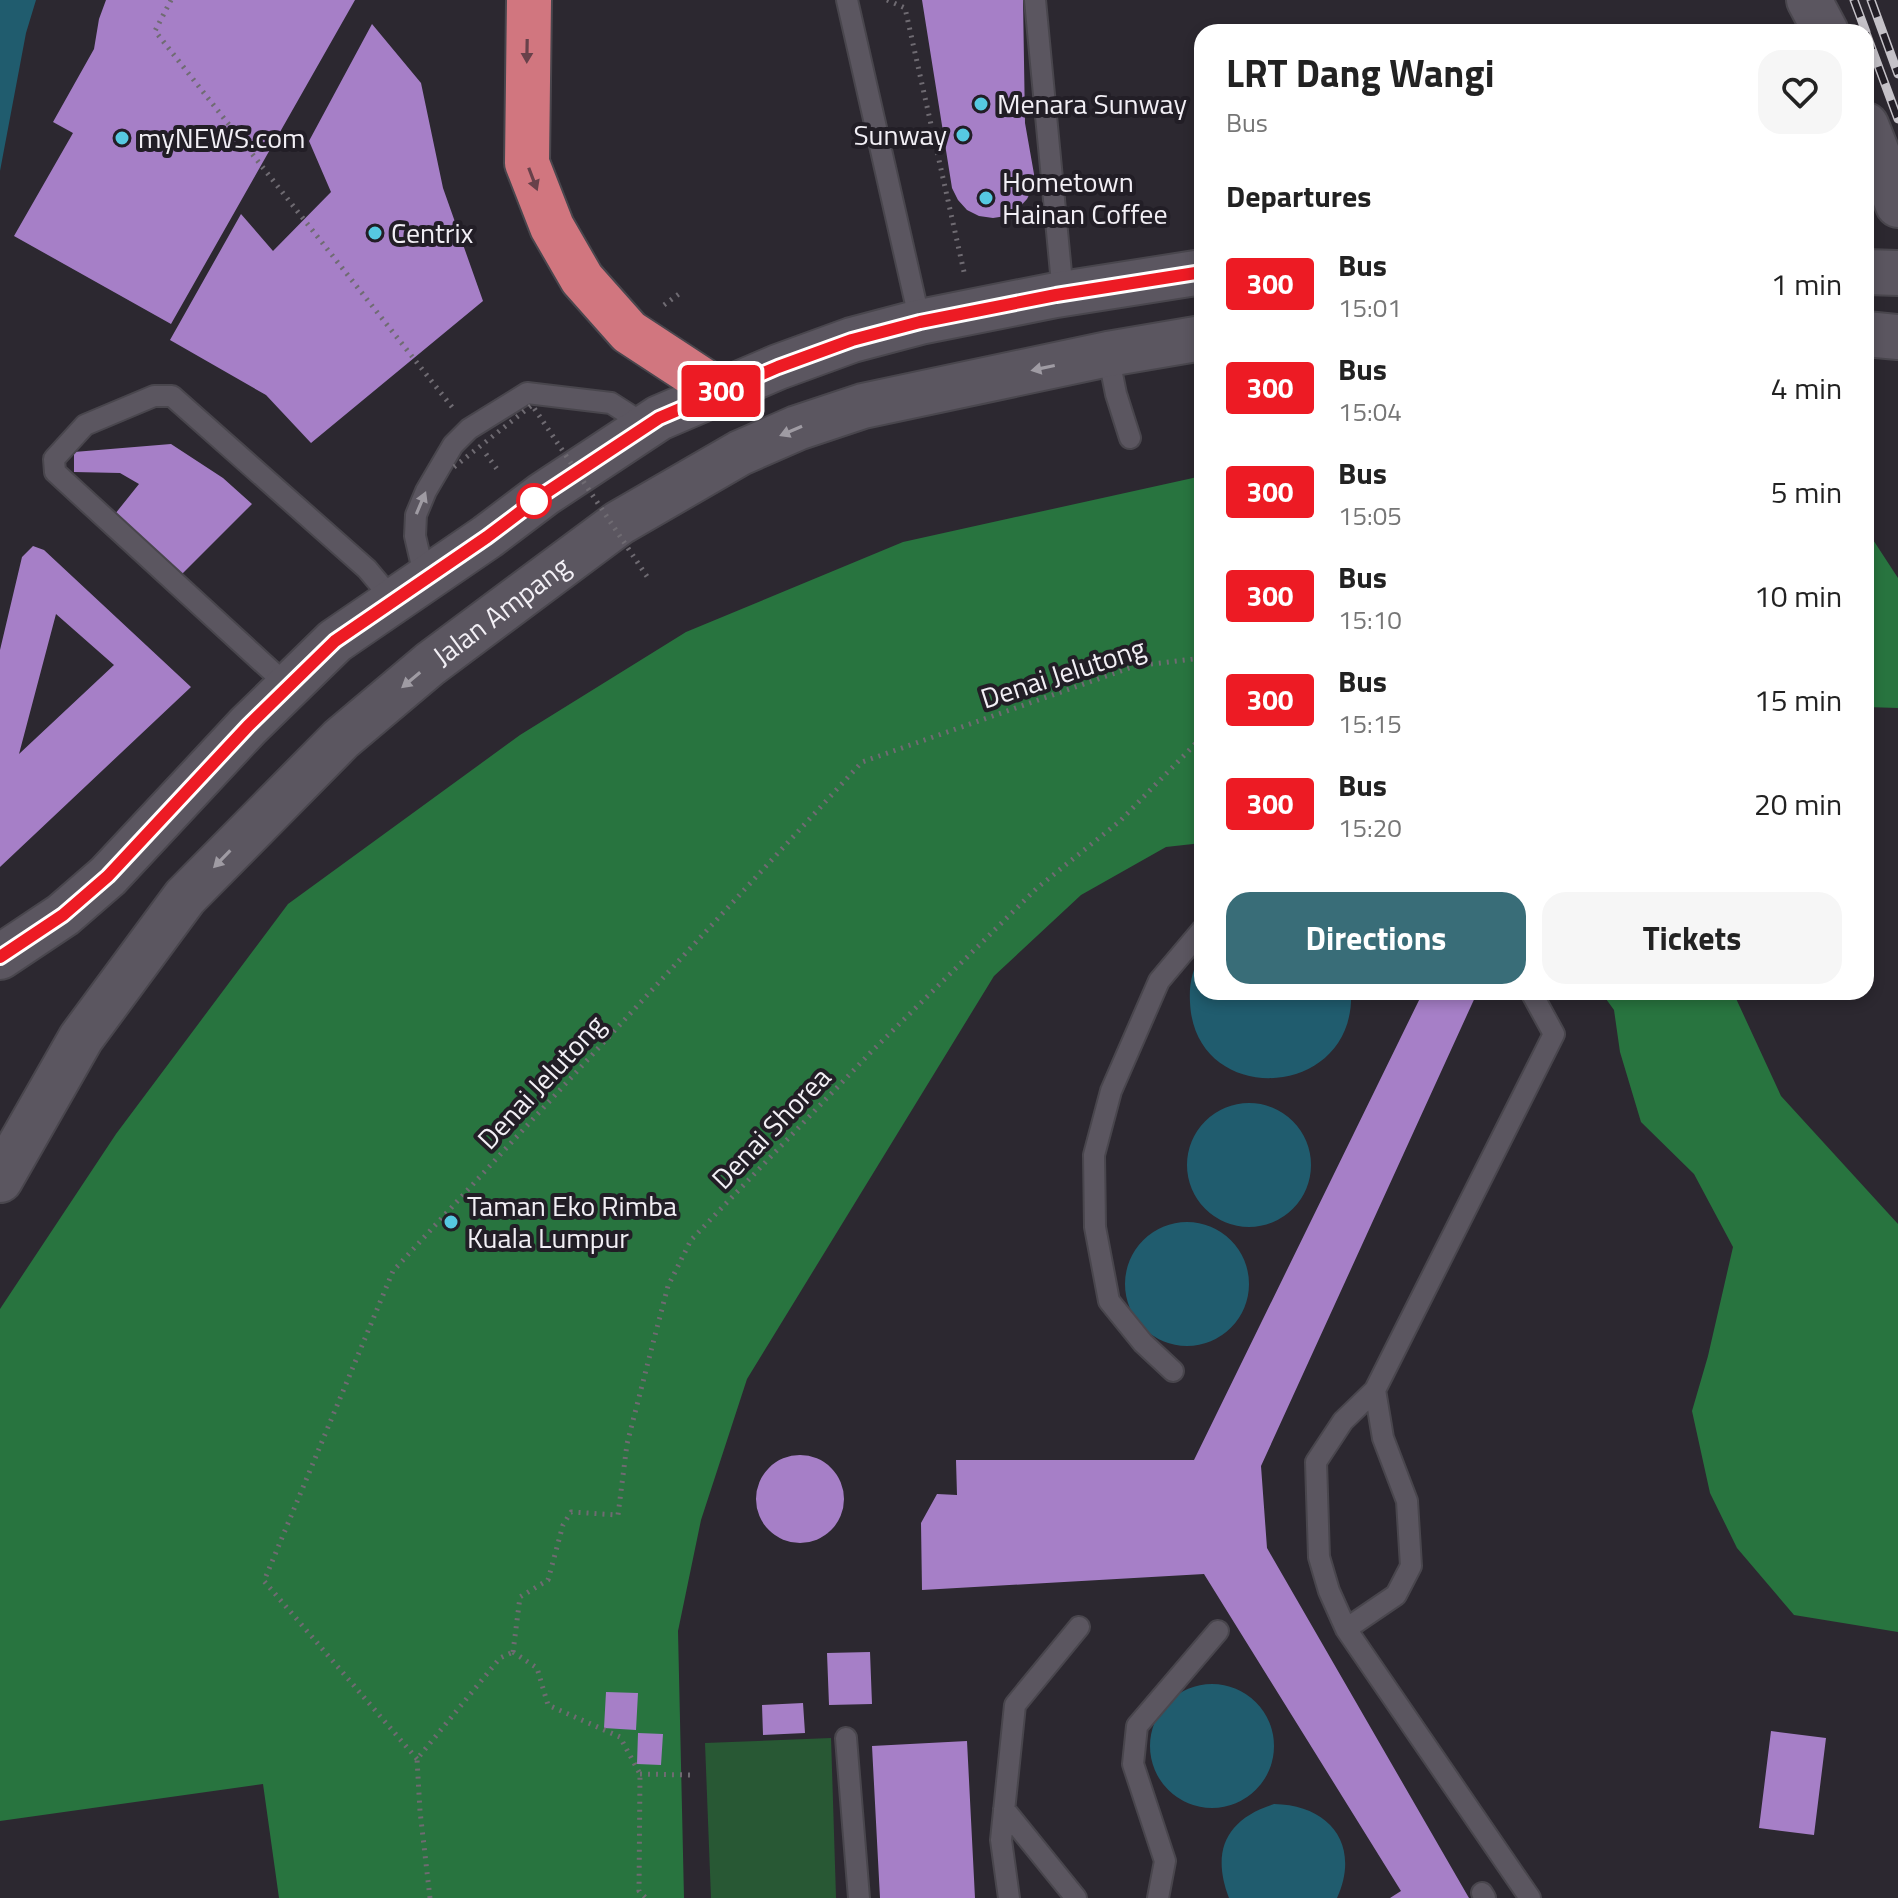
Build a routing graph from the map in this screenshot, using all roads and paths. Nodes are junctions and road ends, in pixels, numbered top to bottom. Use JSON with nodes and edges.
{"nodes":[{"id":1,"x":171,"y":0,"type":"edge"},
{"id":2,"x":529,"y":0,"type":"edge"},
{"id":3,"x":847,"y":0,"type":"edge"},
{"id":4,"x":887,"y":0,"type":"edge"},
{"id":5,"x":1035,"y":0,"type":"edge"},
{"id":6,"x":1809,"y":0,"type":"edge"},
{"id":7,"x":1822,"y":24,"type":"edge"},
{"id":8,"x":1874,"y":145,"type":"edge"},
{"id":9,"x":1898,"y":205,"type":"edge"},
{"id":10,"x":1874,"y":272,"type":"edge"},
{"id":11,"x":1194,"y":273,"type":"edge"},
{"id":12,"x":1898,"y":273,"type":"edge"},
{"id":13,"x":964,"y":274,"type":"dead end"},
{"id":14,"x":683,"y":291,"type":"dead end"},
{"id":15,"x":1063,"y":294,"type":"junction"},
{"id":16,"x":657,"y":310,"type":"dead end"},
{"id":17,"x":920,"y":322,"type":"junction"},
{"id":18,"x":1874,"y":335,"type":"edge"},
{"id":19,"x":1898,"y":337,"type":"edge"},
{"id":20,"x":1194,"y":339,"type":"edge"},
{"id":21,"x":1108,"y":354,"type":"junction"},
{"id":22,"x":414,"y":359,"type":"dead end"},
{"id":23,"x":719,"y":391,"type":"junction"},
{"id":24,"x":647,"y":426,"type":"junction"},
{"id":25,"x":1130,"y":438,"type":"dead end"},
{"id":26,"x":454,"y":467,"type":"dead end"},
{"id":27,"x":648,"y":578,"type":"dead end"},
{"id":28,"x":409,"y":589,"type":"junction"},
{"id":29,"x":1194,"y":659,"type":"edge"},
{"id":30,"x":288,"y":686,"type":"junction"},
{"id":31,"x":1194,"y":745,"type":"edge"},
{"id":32,"x":1194,"y":939,"type":"edge"},
{"id":33,"x":0,"y":957,"type":"edge"},
{"id":34,"x":1535,"y":1000,"type":"edge"},
{"id":35,"x":0,"y":1180,"type":"edge"},
{"id":36,"x":1173,"y":1371,"type":"dead end"},
{"id":37,"x":1375,"y":1390,"type":"junction"},
{"id":38,"x":1079,"y":1627,"type":"dead end"},
{"id":39,"x":1346,"y":1629,"type":"junction"},
{"id":40,"x":1218,"y":1631,"type":"dead end"},
{"id":41,"x":513,"y":1652,"type":"junction"},
{"id":42,"x":846,"y":1738,"type":"dead end"},
{"id":43,"x":417,"y":1759,"type":"junction"},
{"id":44,"x":640,"y":1774,"type":"junction"},
{"id":45,"x":690,"y":1775,"type":"dead end"},
{"id":46,"x":1004,"y":1809,"type":"junction"},
{"id":47,"x":430,"y":1898,"type":"edge"},
{"id":48,"x":646,"y":1898,"type":"edge"},
{"id":49,"x":859,"y":1898,"type":"edge"},
{"id":50,"x":1009,"y":1898,"type":"edge"},
{"id":51,"x":1076,"y":1898,"type":"edge"},
{"id":52,"x":1158,"y":1898,"type":"edge"},
{"id":53,"x":1530,"y":1898,"type":"edge"}],
"edges":[{"from":1,"to":22,"type":"path"},
{"from":2,"to":23,"type":"highway","one_way":true},
{"from":3,"to":17,"type":"lane"},
{"from":4,"to":13,"type":"path"},
{"from":5,"to":15,"type":"lane"},
{"from":6,"to":7,"type":"street"},
{"from":8,"to":9,"type":"street"},
{"from":10,"to":12,"type":"street"},
{"from":11,"to":15,"type":"street"},
{"from":14,"to":16,"type":"path"},
{"from":15,"to":17,"type":"street"},
{"from":17,"to":23,"type":"street"},
{"from":18,"to":19,"type":"street"},
{"from":20,"to":21,"type":"street","name":"Jalan Ampang"},
{"from":21,"to":25,"type":"lane"},
{"from":21,"to":35,"type":"street","name":"Jalan Ampang","one_way":true},
{"from":23,"to":24,"type":"street"},
{"from":24,"to":28,"type":"street"},
{"from":28,"to":24,"type":"lane","one_way":true},
{"from":26,"to":27,"type":"path","bridge":true},
{"from":28,"to":30,"type":"street"},
{"from":28,"to":30,"type":"lane"},
{"from":29,"to":43,"type":"path","name":"Denai Jelutong"},
{"from":30,"to":33,"type":"street"},
{"from":31,"to":41,"type":"path","name":"Denai Shorea"},
{"from":32,"to":36,"type":"lane"},
{"from":34,"to":37,"type":"lane"},
{"from":37,"to":39,"type":"lane"},
{"from":37,"to":39,"type":"lane"},
{"from":38,"to":46,"type":"lane"},
{"from":39,"to":53,"type":"lane"},
{"from":40,"to":52,"type":"lane"},
{"from":41,"to":43,"type":"path"},
{"from":41,"to":44,"type":"path"},
{"from":42,"to":49,"type":"lane"},
{"from":43,"to":47,"type":"path"},
{"from":44,"to":45,"type":"path"},
{"from":44,"to":48,"type":"path"},
{"from":46,"to":50,"type":"lane"},
{"from":46,"to":51,"type":"lane"}]}
